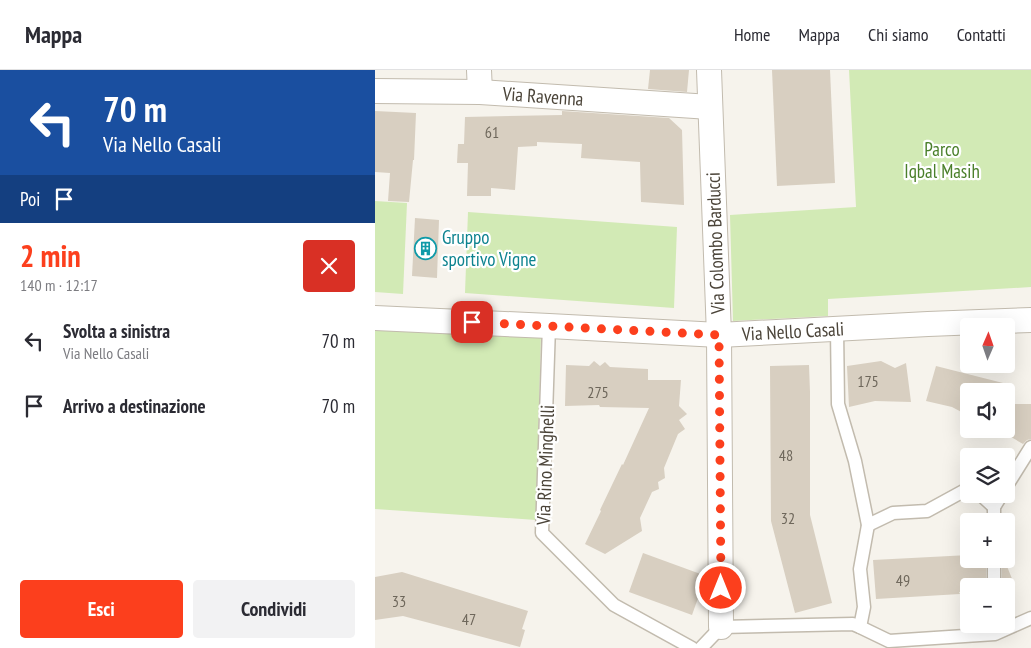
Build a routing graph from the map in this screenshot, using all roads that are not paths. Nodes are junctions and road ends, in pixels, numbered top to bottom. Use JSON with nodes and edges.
{"nodes":[{"id":1,"x":709,"y":70,"type":"edge"},
{"id":2,"x":479,"y":81,"type":"edge"},
{"id":3,"x":375,"y":91,"type":"edge"},
{"id":4,"x":710,"y":106,"type":"junction"},
{"id":5,"x":375,"y":318,"type":"edge"},
{"id":6,"x":1031,"y":320,"type":"edge"},
{"id":7,"x":549,"y":326,"type":"junction"},
{"id":8,"x":837,"y":329,"type":"junction"},
{"id":9,"x":719,"y":335,"type":"junction"},
{"id":10,"x":1031,"y":447,"type":"edge"},
{"id":11,"x":1015,"y":473,"type":"edge"},
{"id":12,"x":960,"y":493,"type":"edge"},
{"id":13,"x":990,"y":503,"type":"edge"},
{"id":14,"x":996,"y":503,"type":"edge"},
{"id":15,"x":994,"y":507,"type":"junction"},
{"id":16,"x":994,"y":513,"type":"edge"},
{"id":17,"x":867,"y":525,"type":"junction"},
{"id":18,"x":1031,"y":618,"type":"edge"},
{"id":19,"x":1015,"y":623,"type":"edge"},
{"id":20,"x":721,"y":627,"type":"junction"},
{"id":21,"x":860,"y":627,"type":"junction"},
{"id":22,"x":960,"y":633,"type":"edge"},
{"id":23,"x":692,"y":648,"type":"edge"},
{"id":24,"x":701,"y":648,"type":"edge"}],
"edges":[{"from":1,"to":4,"type":"street","name":"Via Colombo Barducci"},
{"from":2,"to":3,"type":"street","name":"Via Ravenna"},
{"from":2,"to":4,"type":"street","name":"Via Ravenna"},
{"from":4,"to":9,"type":"street","name":"Via Colombo Barducci"},
{"from":5,"to":7,"type":"street","name":"Via Nello Casali"},
{"from":6,"to":8,"type":"street","name":"Via Nello Casali"},
{"from":7,"to":9,"type":"street","name":"Via Nello Casali"},
{"from":7,"to":23,"type":"lane","name":"Via Rino Minghelli"},
{"from":8,"to":9,"type":"street","name":"Via Nello Casali"},
{"from":8,"to":17,"type":"lane"},
{"from":9,"to":20,"type":"street","name":"Via Colombo Barducci"},
{"from":10,"to":11,"type":"lane"},
{"from":12,"to":17,"type":"lane"},
{"from":13,"to":15,"type":"lane"},
{"from":14,"to":15,"type":"lane"},
{"from":15,"to":16,"type":"lane"},
{"from":17,"to":21,"type":"lane"},
{"from":18,"to":19,"type":"lane"},
{"from":20,"to":21,"type":"lane"},
{"from":20,"to":24,"type":"lane"},
{"from":21,"to":22,"type":"lane"}]}
